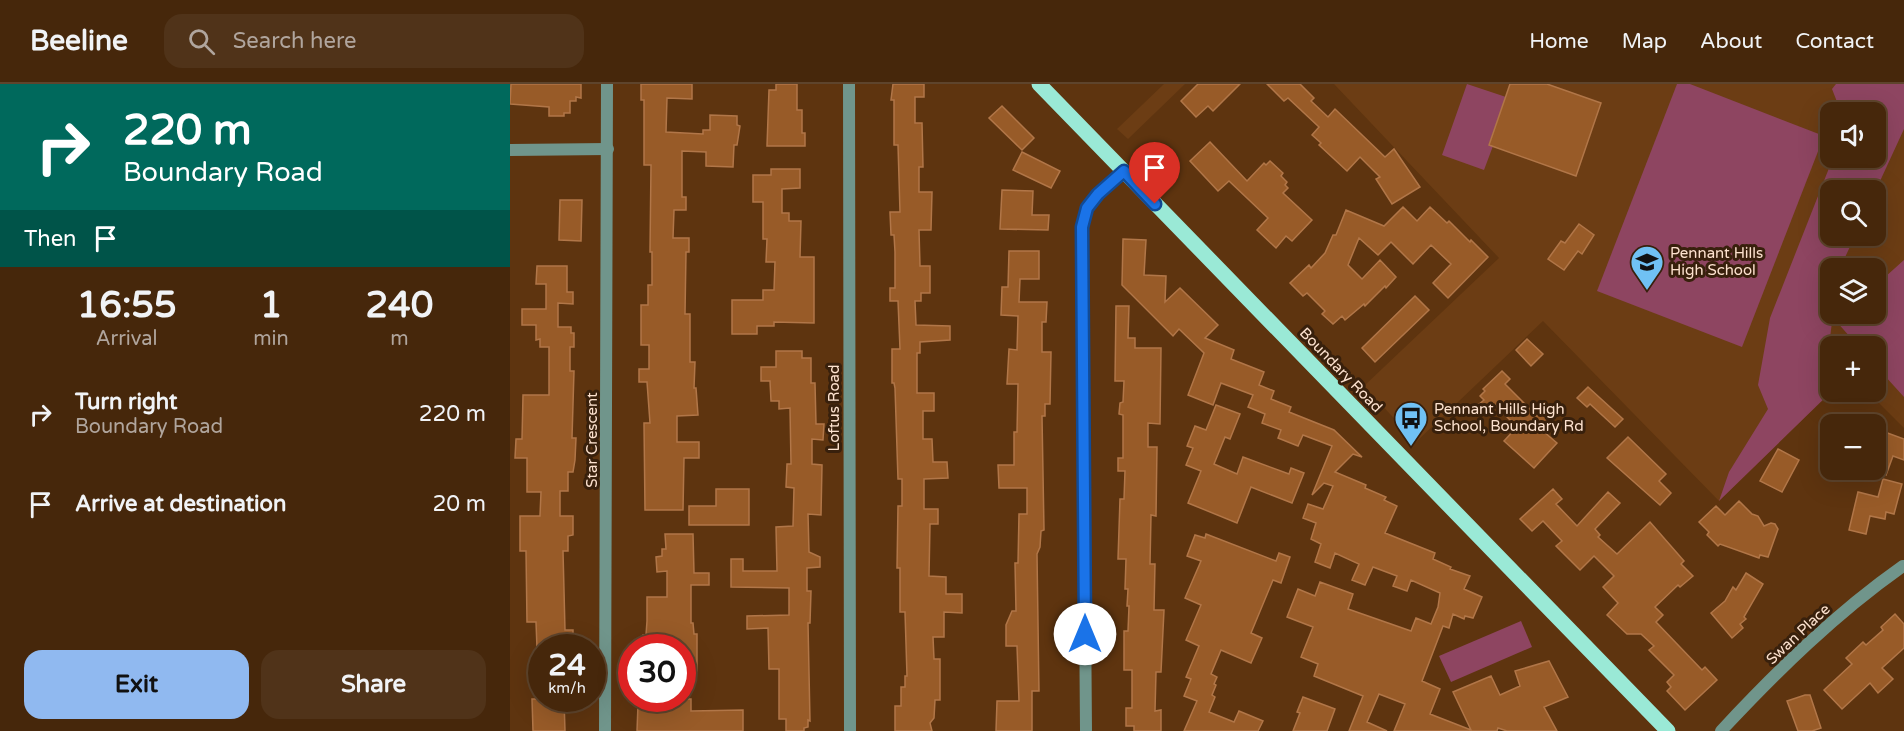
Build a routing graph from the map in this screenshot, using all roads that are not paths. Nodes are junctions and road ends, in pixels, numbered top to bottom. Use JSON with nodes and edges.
{"nodes":[{"id":1,"x":607,"y":84,"type":"edge"},
{"id":2,"x":849,"y":84,"type":"edge"},
{"id":3,"x":1039,"y":84,"type":"edge"},
{"id":4,"x":608,"y":149,"type":"junction"},
{"id":5,"x":510,"y":150,"type":"edge"},
{"id":6,"x":1124,"y":171,"type":"junction"},
{"id":7,"x":1903,"y":566,"type":"edge"},
{"id":8,"x":1086,"y":730,"type":"edge"},
{"id":9,"x":605,"y":731,"type":"edge"},
{"id":10,"x":850,"y":731,"type":"edge"},
{"id":11,"x":1668,"y":731,"type":"edge"},
{"id":12,"x":1720,"y":731,"type":"edge"}],
"edges":[{"from":1,"to":4,"type":"street","name":"Star Crescent"},
{"from":2,"to":10,"type":"street","name":"Loftus Road"},
{"from":3,"to":6,"type":"main road","name":"Boundary Road"},
{"from":4,"to":5,"type":"street"},
{"from":4,"to":9,"type":"street","name":"Star Crescent"},
{"from":6,"to":8,"type":"street"},
{"from":6,"to":11,"type":"main road","name":"Boundary Road"},
{"from":7,"to":12,"type":"street","name":"Swan Place"}]}
